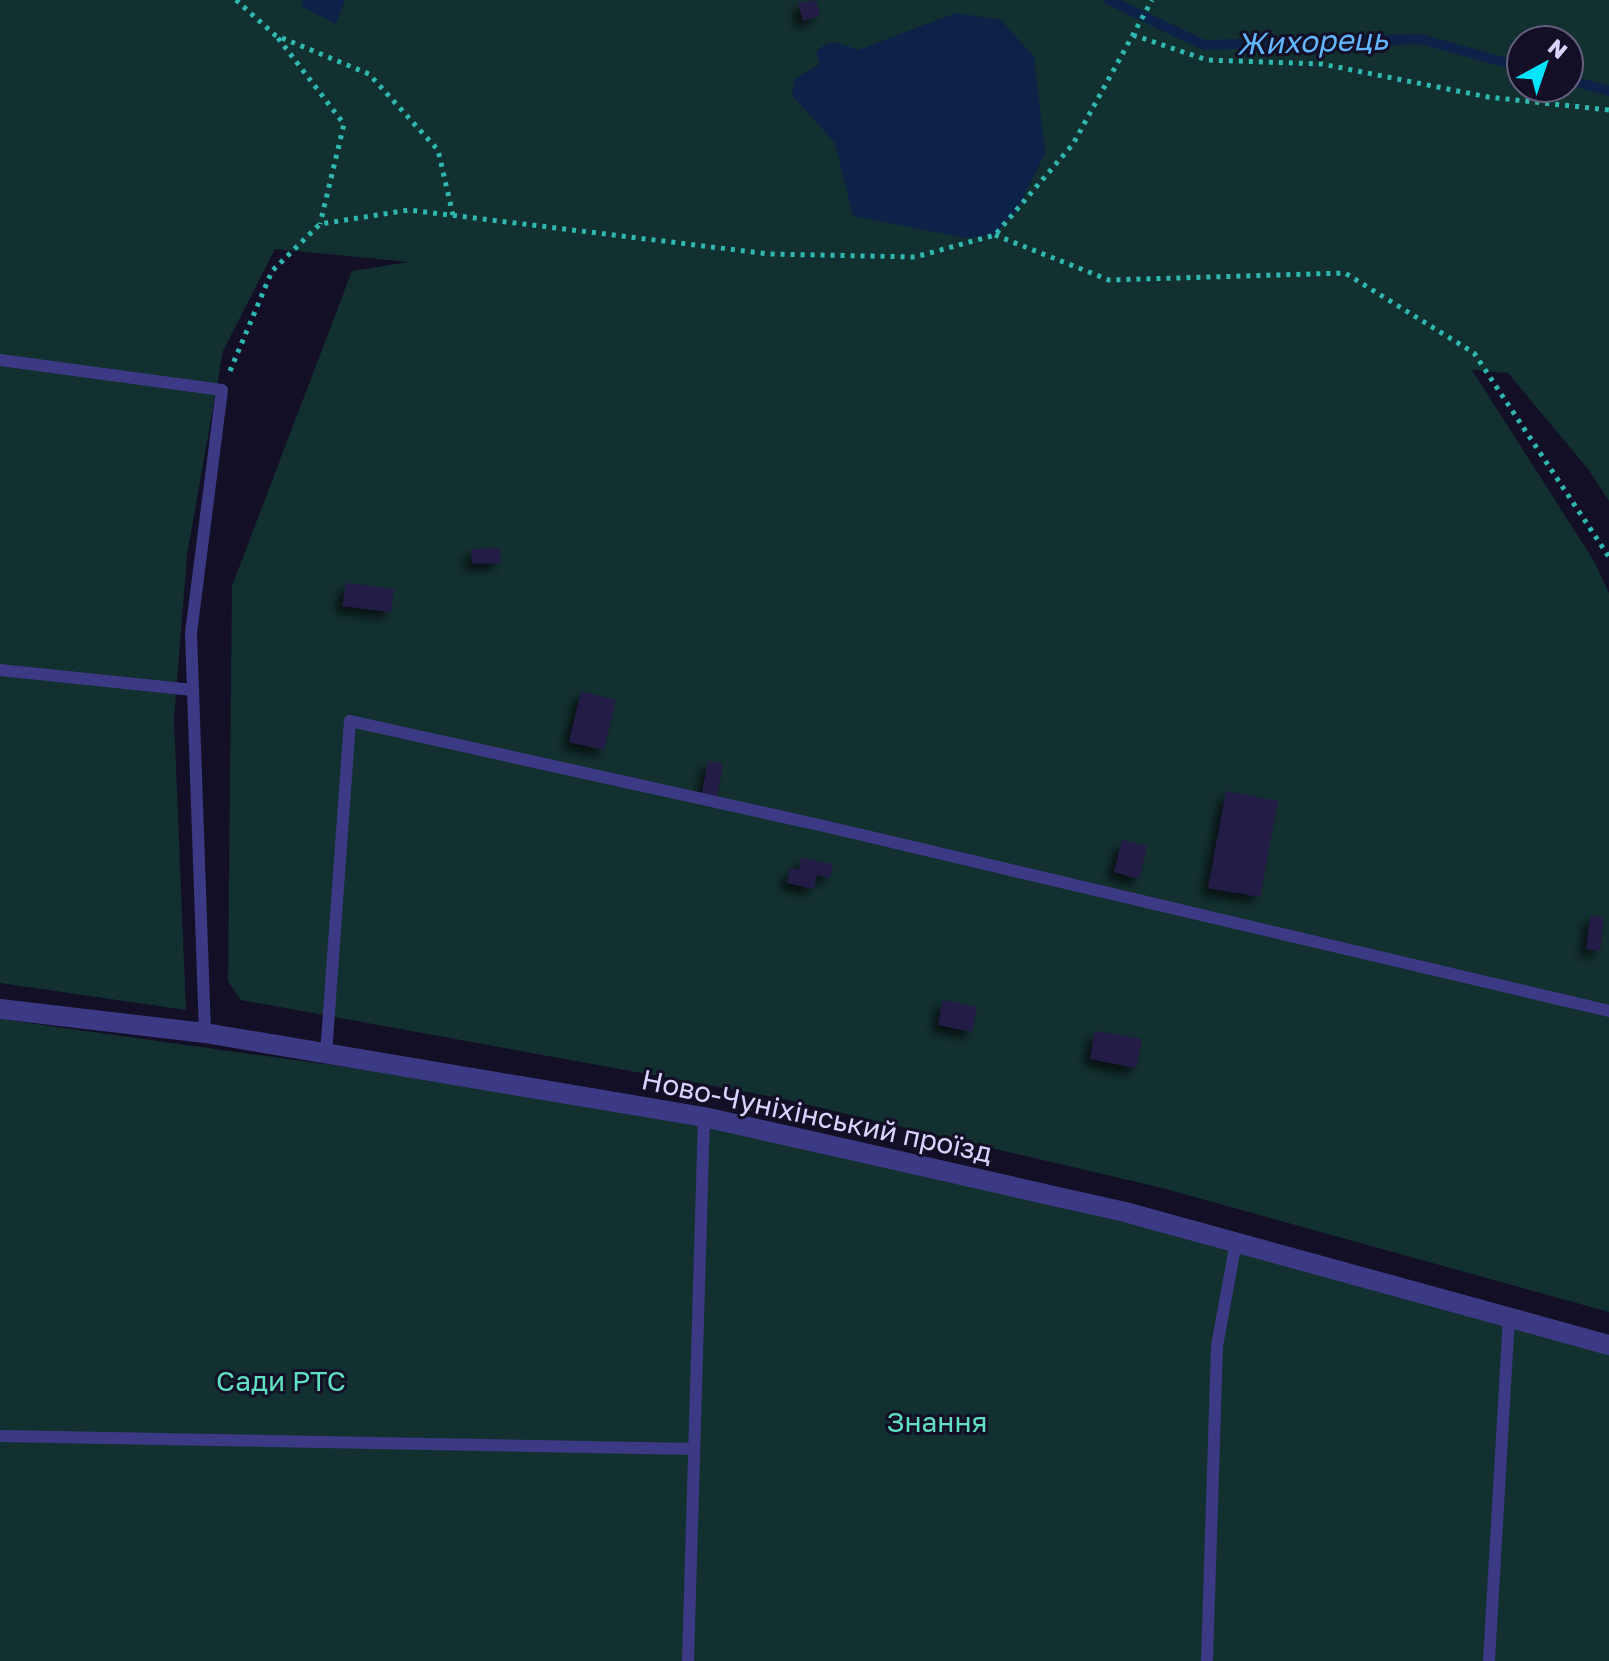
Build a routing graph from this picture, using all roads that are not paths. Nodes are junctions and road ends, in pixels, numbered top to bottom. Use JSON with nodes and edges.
{"nodes":[{"id":1,"x":0,"y":360,"type":"edge"},
{"id":2,"x":0,"y":670,"type":"edge"},
{"id":3,"x":193,"y":690,"type":"junction"},
{"id":4,"x":0,"y":1009,"type":"edge"},
{"id":5,"x":1609,"y":1011,"type":"edge"},
{"id":6,"x":205,"y":1033,"type":"junction"},
{"id":7,"x":326,"y":1054,"type":"junction"},
{"id":8,"x":704,"y":1117,"type":"junction"},
{"id":9,"x":1236,"y":1242,"type":"junction"},
{"id":10,"x":1509,"y":1317,"type":"junction"},
{"id":11,"x":1609,"y":1345,"type":"edge"},
{"id":12,"x":0,"y":1436,"type":"edge"},
{"id":13,"x":694,"y":1449,"type":"junction"},
{"id":14,"x":688,"y":1661,"type":"edge"},
{"id":15,"x":1207,"y":1661,"type":"edge"},
{"id":16,"x":1489,"y":1661,"type":"edge"}],
"edges":[{"from":1,"to":3,"type":"lane"},
{"from":2,"to":3,"type":"lane"},
{"from":3,"to":6,"type":"lane"},
{"from":4,"to":6,"type":"street","name":"Ново-Чуніхінський проїзд"},
{"from":5,"to":7,"type":"lane"},
{"from":6,"to":7,"type":"street","name":"Ново-Чуніхінський проїзд"},
{"from":7,"to":8,"type":"street","name":"Ново-Чуніхінський проїзд"},
{"from":8,"to":9,"type":"street","name":"Ново-Чуніхінський проїзд"},
{"from":8,"to":13,"type":"lane"},
{"from":9,"to":10,"type":"street","name":"Ново-Чуніхінський проїзд"},
{"from":9,"to":15,"type":"lane"},
{"from":10,"to":11,"type":"street","name":"Ново-Чуніхінський проїзд"},
{"from":10,"to":16,"type":"lane"},
{"from":12,"to":13,"type":"lane"},
{"from":13,"to":14,"type":"lane"}]}
